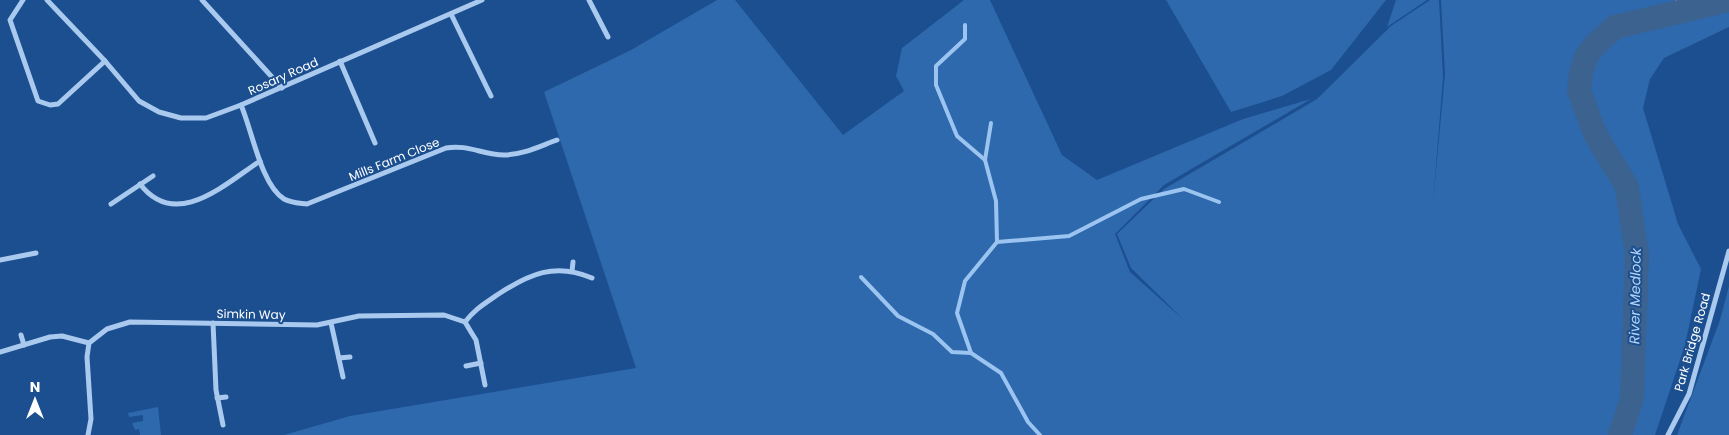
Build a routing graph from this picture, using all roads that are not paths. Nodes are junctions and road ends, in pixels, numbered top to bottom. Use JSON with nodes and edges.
{"nodes":[{"id":1,"x":23,"y":0,"type":"edge"},
{"id":2,"x":46,"y":0,"type":"edge"},
{"id":3,"x":202,"y":0,"type":"edge"},
{"id":4,"x":482,"y":0,"type":"edge"},
{"id":5,"x":589,"y":0,"type":"edge"},
{"id":6,"x":451,"y":14,"type":"junction"},
{"id":7,"x":608,"y":37,"type":"dead end"},
{"id":8,"x":104,"y":61,"type":"junction"},
{"id":9,"x":340,"y":61,"type":"junction"},
{"id":10,"x":282,"y":88,"type":"junction"},
{"id":11,"x":491,"y":96,"type":"dead end"},
{"id":12,"x":240,"y":105,"type":"junction"},
{"id":13,"x":557,"y":140,"type":"dead end"},
{"id":14,"x":375,"y":143,"type":"dead end"},
{"id":15,"x":260,"y":161,"type":"junction"},
{"id":16,"x":153,"y":176,"type":"dead end"},
{"id":17,"x":140,"y":184,"type":"junction"},
{"id":18,"x":111,"y":204,"type":"dead end"},
{"id":19,"x":1729,"y":251,"type":"edge"},
{"id":20,"x":36,"y":253,"type":"dead end"},
{"id":21,"x":0,"y":260,"type":"edge"},
{"id":22,"x":573,"y":262,"type":"dead end"},
{"id":23,"x":572,"y":271,"type":"junction"},
{"id":24,"x":592,"y":278,"type":"dead end"},
{"id":25,"x":465,"y":322,"type":"junction"},
{"id":26,"x":213,"y":323,"type":"junction"},
{"id":27,"x":332,"y":323,"type":"junction"},
{"id":28,"x":21,"y":335,"type":"dead end"},
{"id":29,"x":89,"y":343,"type":"junction"},
{"id":30,"x":24,"y":345,"type":"junction"},
{"id":31,"x":0,"y":352,"type":"edge"},
{"id":32,"x":350,"y":357,"type":"dead end"},
{"id":33,"x":339,"y":358,"type":"junction"},
{"id":34,"x":480,"y":363,"type":"junction"},
{"id":35,"x":466,"y":366,"type":"dead end"},
{"id":36,"x":342,"y":377,"type":"dead end"},
{"id":37,"x":485,"y":385,"type":"dead end"},
{"id":38,"x":226,"y":397,"type":"dead end"},
{"id":39,"x":217,"y":398,"type":"junction"},
{"id":40,"x":223,"y":425,"type":"dead end"},
{"id":41,"x":88,"y":435,"type":"edge"},
{"id":42,"x":1668,"y":435,"type":"edge"}],
"edges":[{"from":1,"to":8,"type":"street"},
{"from":2,"to":8,"type":"street","name":"Rosary Road"},
{"from":3,"to":10,"type":"street"},
{"from":4,"to":6,"type":"street","name":"Rosary Road"},
{"from":5,"to":7,"type":"street"},
{"from":6,"to":9,"type":"street","name":"Rosary Road"},
{"from":6,"to":11,"type":"street"},
{"from":8,"to":12,"type":"street","name":"Rosary Road"},
{"from":9,"to":10,"type":"street","name":"Rosary Road"},
{"from":9,"to":14,"type":"street"},
{"from":10,"to":12,"type":"street","name":"Rosary Road"},
{"from":12,"to":15,"type":"street","name":"Mills Farm Close"},
{"from":13,"to":15,"type":"street","name":"Mills Farm Close"},
{"from":15,"to":17,"type":"street"},
{"from":16,"to":17,"type":"street"},
{"from":17,"to":18,"type":"street"},
{"from":19,"to":42,"type":"street","name":"Park Bridge Road"},
{"from":20,"to":21,"type":"street"},
{"from":22,"to":23,"type":"street"},
{"from":23,"to":24,"type":"street"},
{"from":23,"to":25,"type":"street"},
{"from":25,"to":27,"type":"street","name":"Simkin Way"},
{"from":25,"to":34,"type":"street"},
{"from":26,"to":27,"type":"street","name":"Simkin Way"},
{"from":26,"to":29,"type":"street","name":"Simkin Way"},
{"from":26,"to":39,"type":"street"},
{"from":27,"to":33,"type":"street"},
{"from":28,"to":30,"type":"street"},
{"from":29,"to":30,"type":"street"},
{"from":29,"to":41,"type":"street"},
{"from":30,"to":31,"type":"street"},
{"from":32,"to":33,"type":"street"},
{"from":33,"to":36,"type":"street"},
{"from":34,"to":35,"type":"street"},
{"from":34,"to":37,"type":"street"},
{"from":38,"to":39,"type":"street"},
{"from":39,"to":40,"type":"street"}]}
